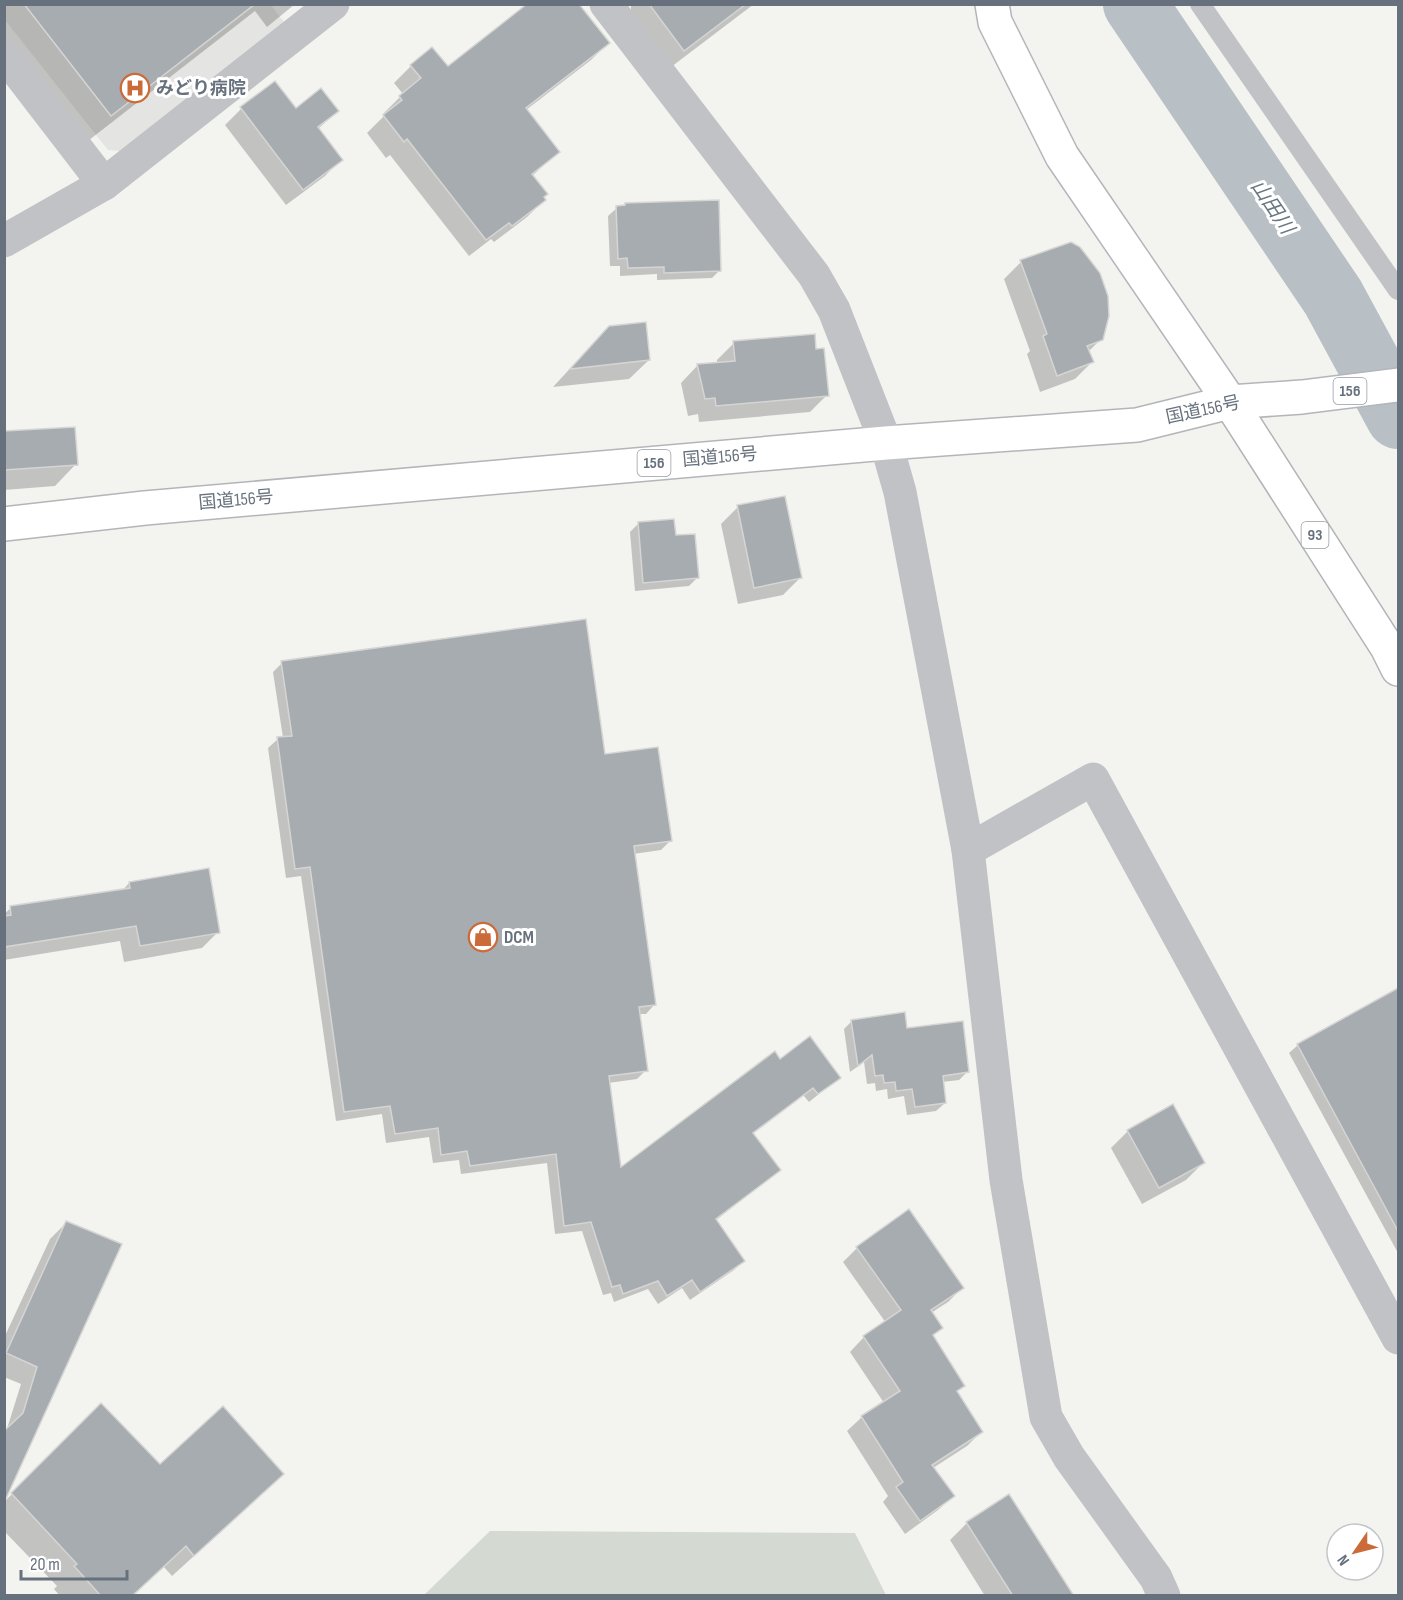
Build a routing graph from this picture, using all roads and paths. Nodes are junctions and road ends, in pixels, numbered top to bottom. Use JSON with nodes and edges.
{"nodes":[{"id":1,"x":333,"y":4,"type":"edge"},
{"id":2,"x":606,"y":4,"type":"edge"},
{"id":3,"x":992,"y":4,"type":"edge"},
{"id":4,"x":1200,"y":4,"type":"edge"},
{"id":5,"x":4,"y":54,"type":"edge"},
{"id":6,"x":104,"y":184,"type":"junction"},
{"id":7,"x":4,"y":241,"type":"edge"},
{"id":8,"x":1398,"y":290,"type":"edge"},
{"id":9,"x":1398,"y":386,"type":"edge"},
{"id":10,"x":1230,"y":402,"type":"junction"},
{"id":11,"x":886,"y":442,"type":"junction"},
{"id":12,"x":4,"y":524,"type":"edge"},
{"id":13,"x":1398,"y":669,"type":"edge"},
{"id":14,"x":968,"y":850,"type":"junction"},
{"id":15,"x":1398,"y":1338,"type":"edge"},
{"id":16,"x":1164,"y":1596,"type":"edge"}],
"edges":[{"from":1,"to":6,"type":"street"},
{"from":2,"to":11,"type":"street"},
{"from":3,"to":10,"type":"main road"},
{"from":4,"to":8,"type":"lane"},
{"from":5,"to":6,"type":"street"},
{"from":6,"to":7,"type":"street"},
{"from":9,"to":10,"type":"main road","name":"国道156号","number":"156"},
{"from":10,"to":11,"type":"main road","name":"国道156号","number":"156"},
{"from":10,"to":13,"type":"main road","number":"93"},
{"from":11,"to":12,"type":"main road","name":"国道156号","number":"156"},
{"from":11,"to":14,"type":"street"},
{"from":14,"to":15,"type":"street"},
{"from":14,"to":16,"type":"street"}]}
